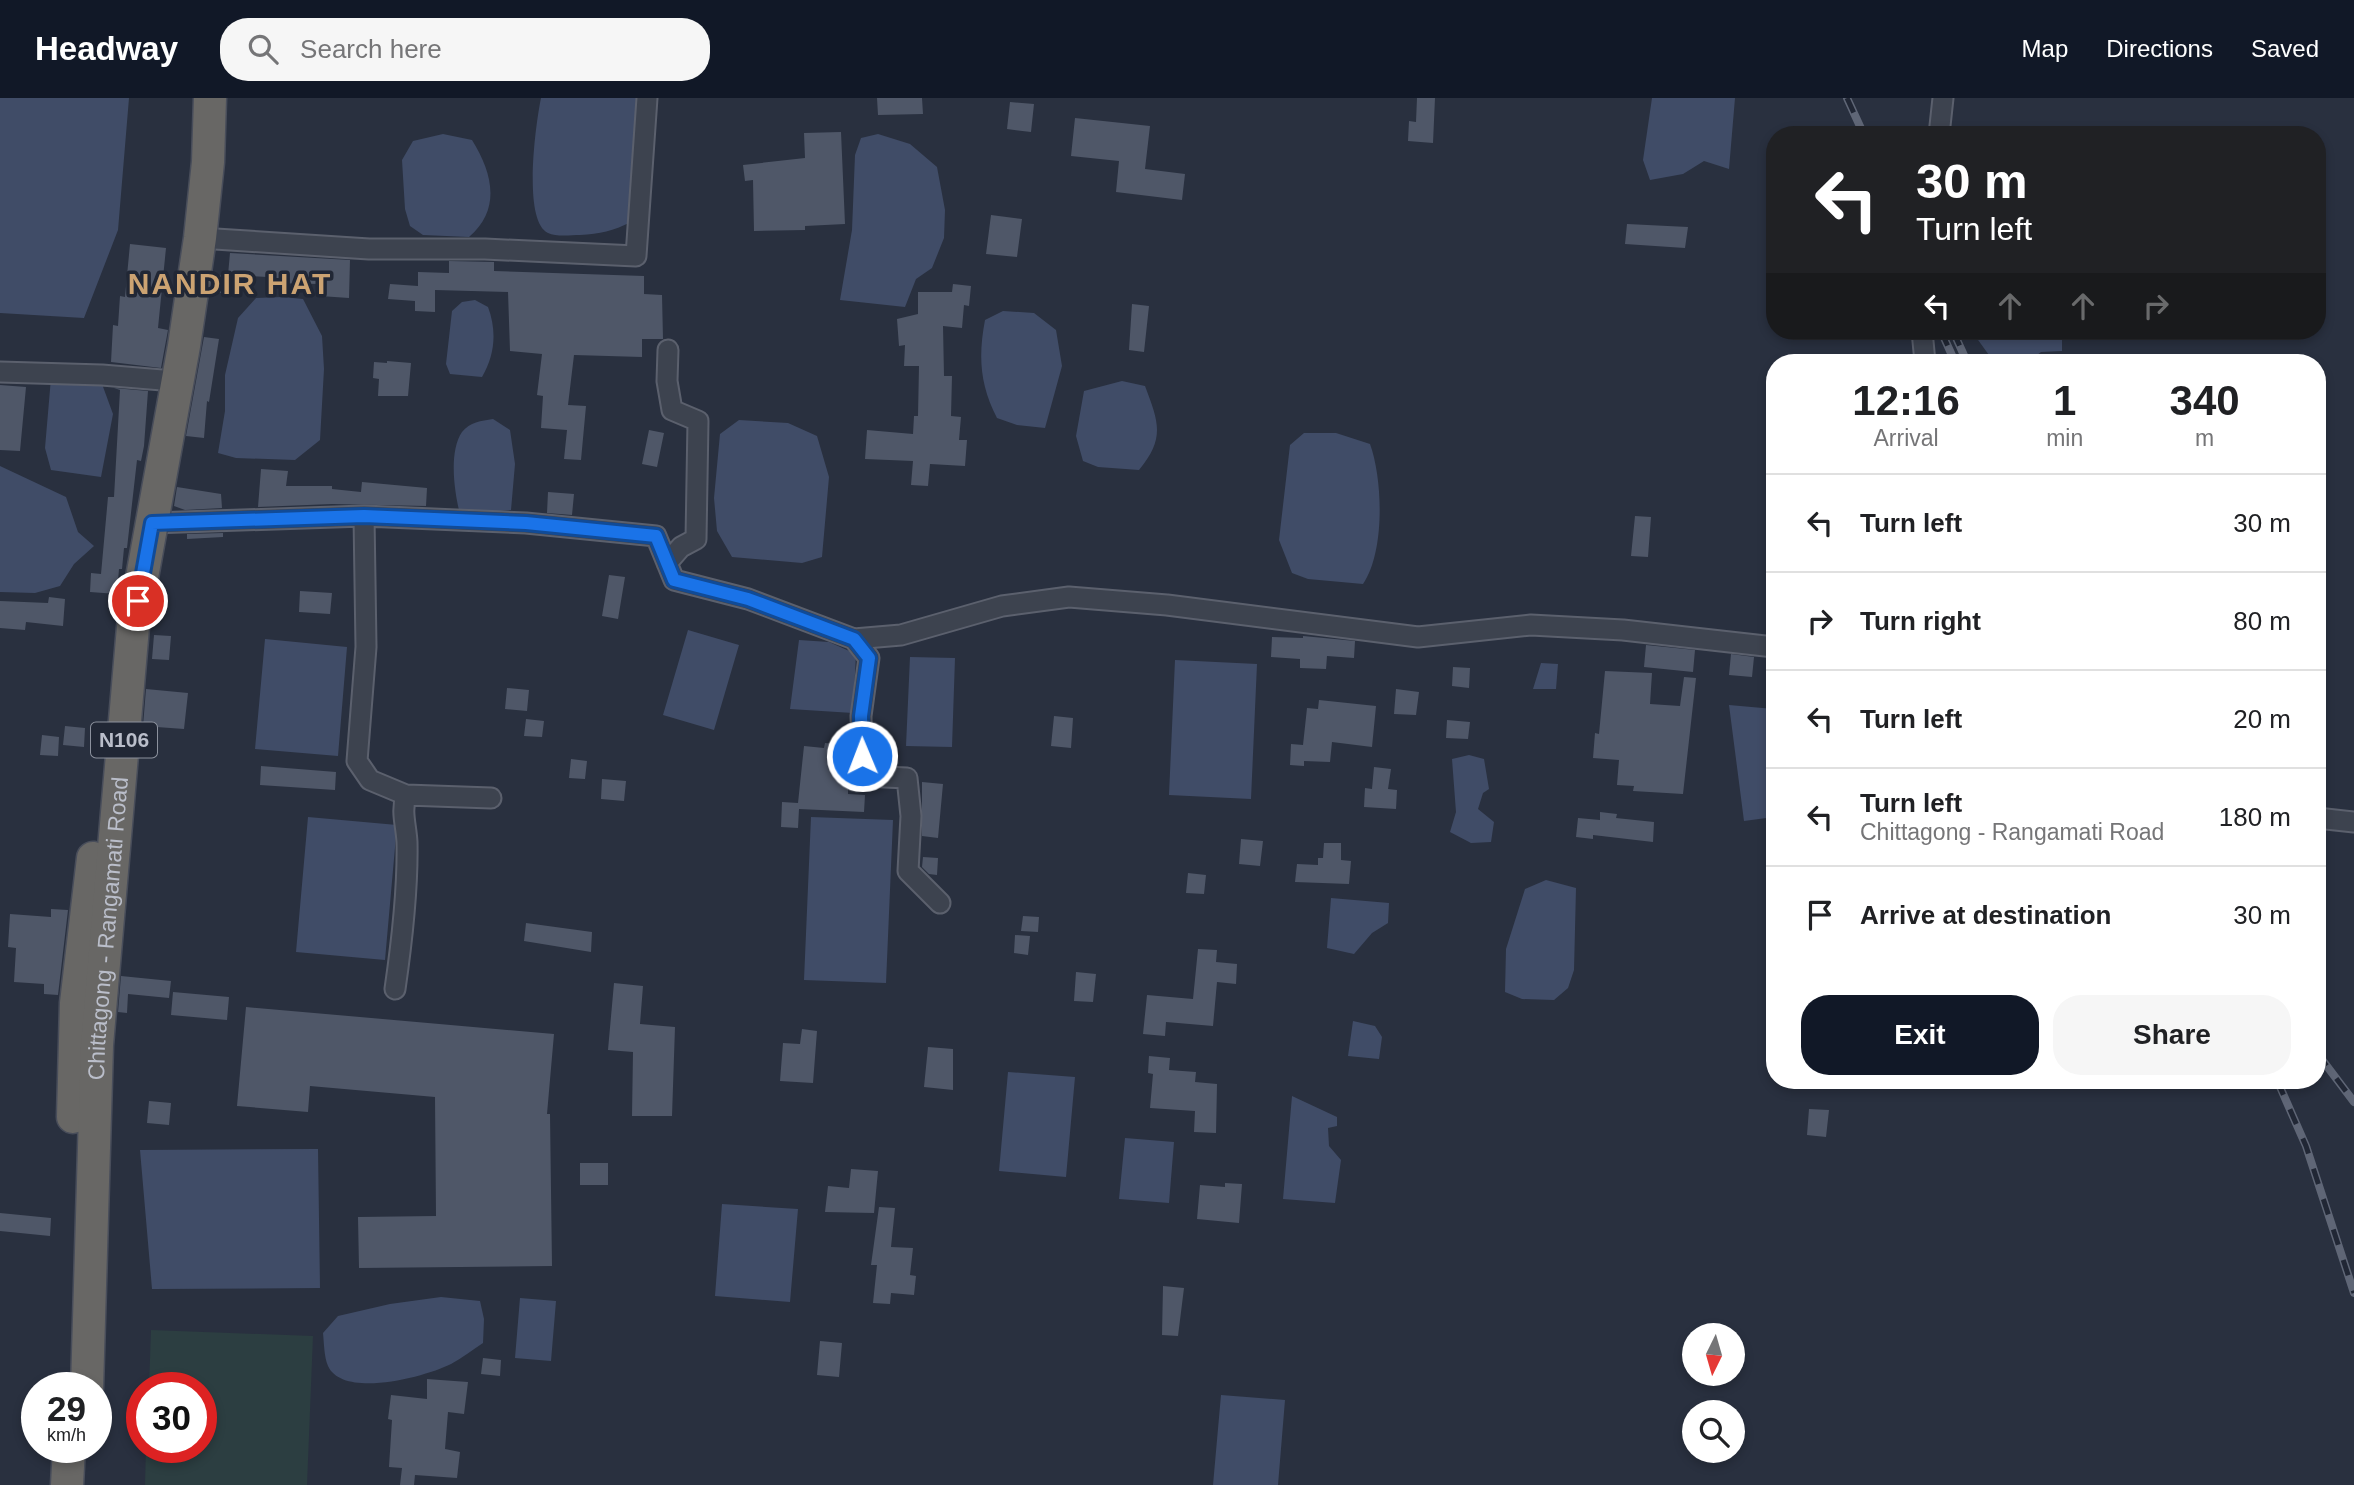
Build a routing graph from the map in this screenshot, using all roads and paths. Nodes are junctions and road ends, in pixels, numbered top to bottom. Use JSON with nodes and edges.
{"nodes":[{"id":1,"x":190,"y":98,"type":"edge"},
{"id":2,"x":210,"y":98,"type":"edge"},
{"id":3,"x":647,"y":98,"type":"edge"},
{"id":4,"x":1943,"y":98,"type":"edge"},
{"id":5,"x":1940,"y":126,"type":"edge"},
{"id":6,"x":200,"y":238,"type":"junction"},
{"id":7,"x":668,"y":350,"type":"dead end"},
{"id":8,"x":0,"y":372,"type":"edge"},
{"id":9,"x":162,"y":380,"type":"junction"},
{"id":10,"x":364,"y":516,"type":"junction"},
{"id":11,"x":152,"y":523,"type":"junction"},
{"id":12,"x":667,"y":563,"type":"junction"},
{"id":13,"x":854,"y":639,"type":"junction"},
{"id":14,"x":1766,"y":646,"type":"edge"},
{"id":15,"x":406,"y":795,"type":"junction"},
{"id":16,"x":491,"y":798,"type":"dead end"},
{"id":17,"x":2326,"y":819,"type":"edge"},
{"id":18,"x":2354,"y":822,"type":"edge"},
{"id":19,"x":940,"y":903,"type":"dead end"},
{"id":20,"x":395,"y":989,"type":"dead end"},
{"id":21,"x":72,"y":1372,"type":"edge"},
{"id":22,"x":87,"y":1372,"type":"edge"},
{"id":23,"x":68,"y":1463,"type":"edge"},
{"id":24,"x":85,"y":1463,"type":"edge"},
{"id":25,"x":67,"y":1485,"type":"edge"},
{"id":26,"x":84,"y":1485,"type":"edge"}],
"edges":[{"from":1,"to":9,"type":"highway","name":"Chittagong - Rangamati Road","number":"N106"},
{"from":2,"to":6,"type":"highway","name":"Chittagong - Rangamati Road","number":"N106"},
{"from":3,"to":6,"type":"street"},
{"from":4,"to":5,"type":"street"},
{"from":6,"to":11,"type":"highway","name":"Chittagong - Rangamati Road","number":"N106"},
{"from":7,"to":12,"type":"street"},
{"from":8,"to":9,"type":"street"},
{"from":9,"to":21,"type":"highway","name":"Chittagong - Rangamati Road","number":"N106"},
{"from":10,"to":11,"type":"street"},
{"from":10,"to":12,"type":"street"},
{"from":10,"to":15,"type":"street"},
{"from":11,"to":22,"type":"highway","name":"Chittagong - Rangamati Road","number":"N106"},
{"from":12,"to":13,"type":"street"},
{"from":13,"to":14,"type":"street"},
{"from":13,"to":19,"type":"street"},
{"from":15,"to":16,"type":"street"},
{"from":15,"to":20,"type":"street"},
{"from":17,"to":18,"type":"street"},
{"from":23,"to":25,"type":"highway"},
{"from":24,"to":26,"type":"highway"}]}
